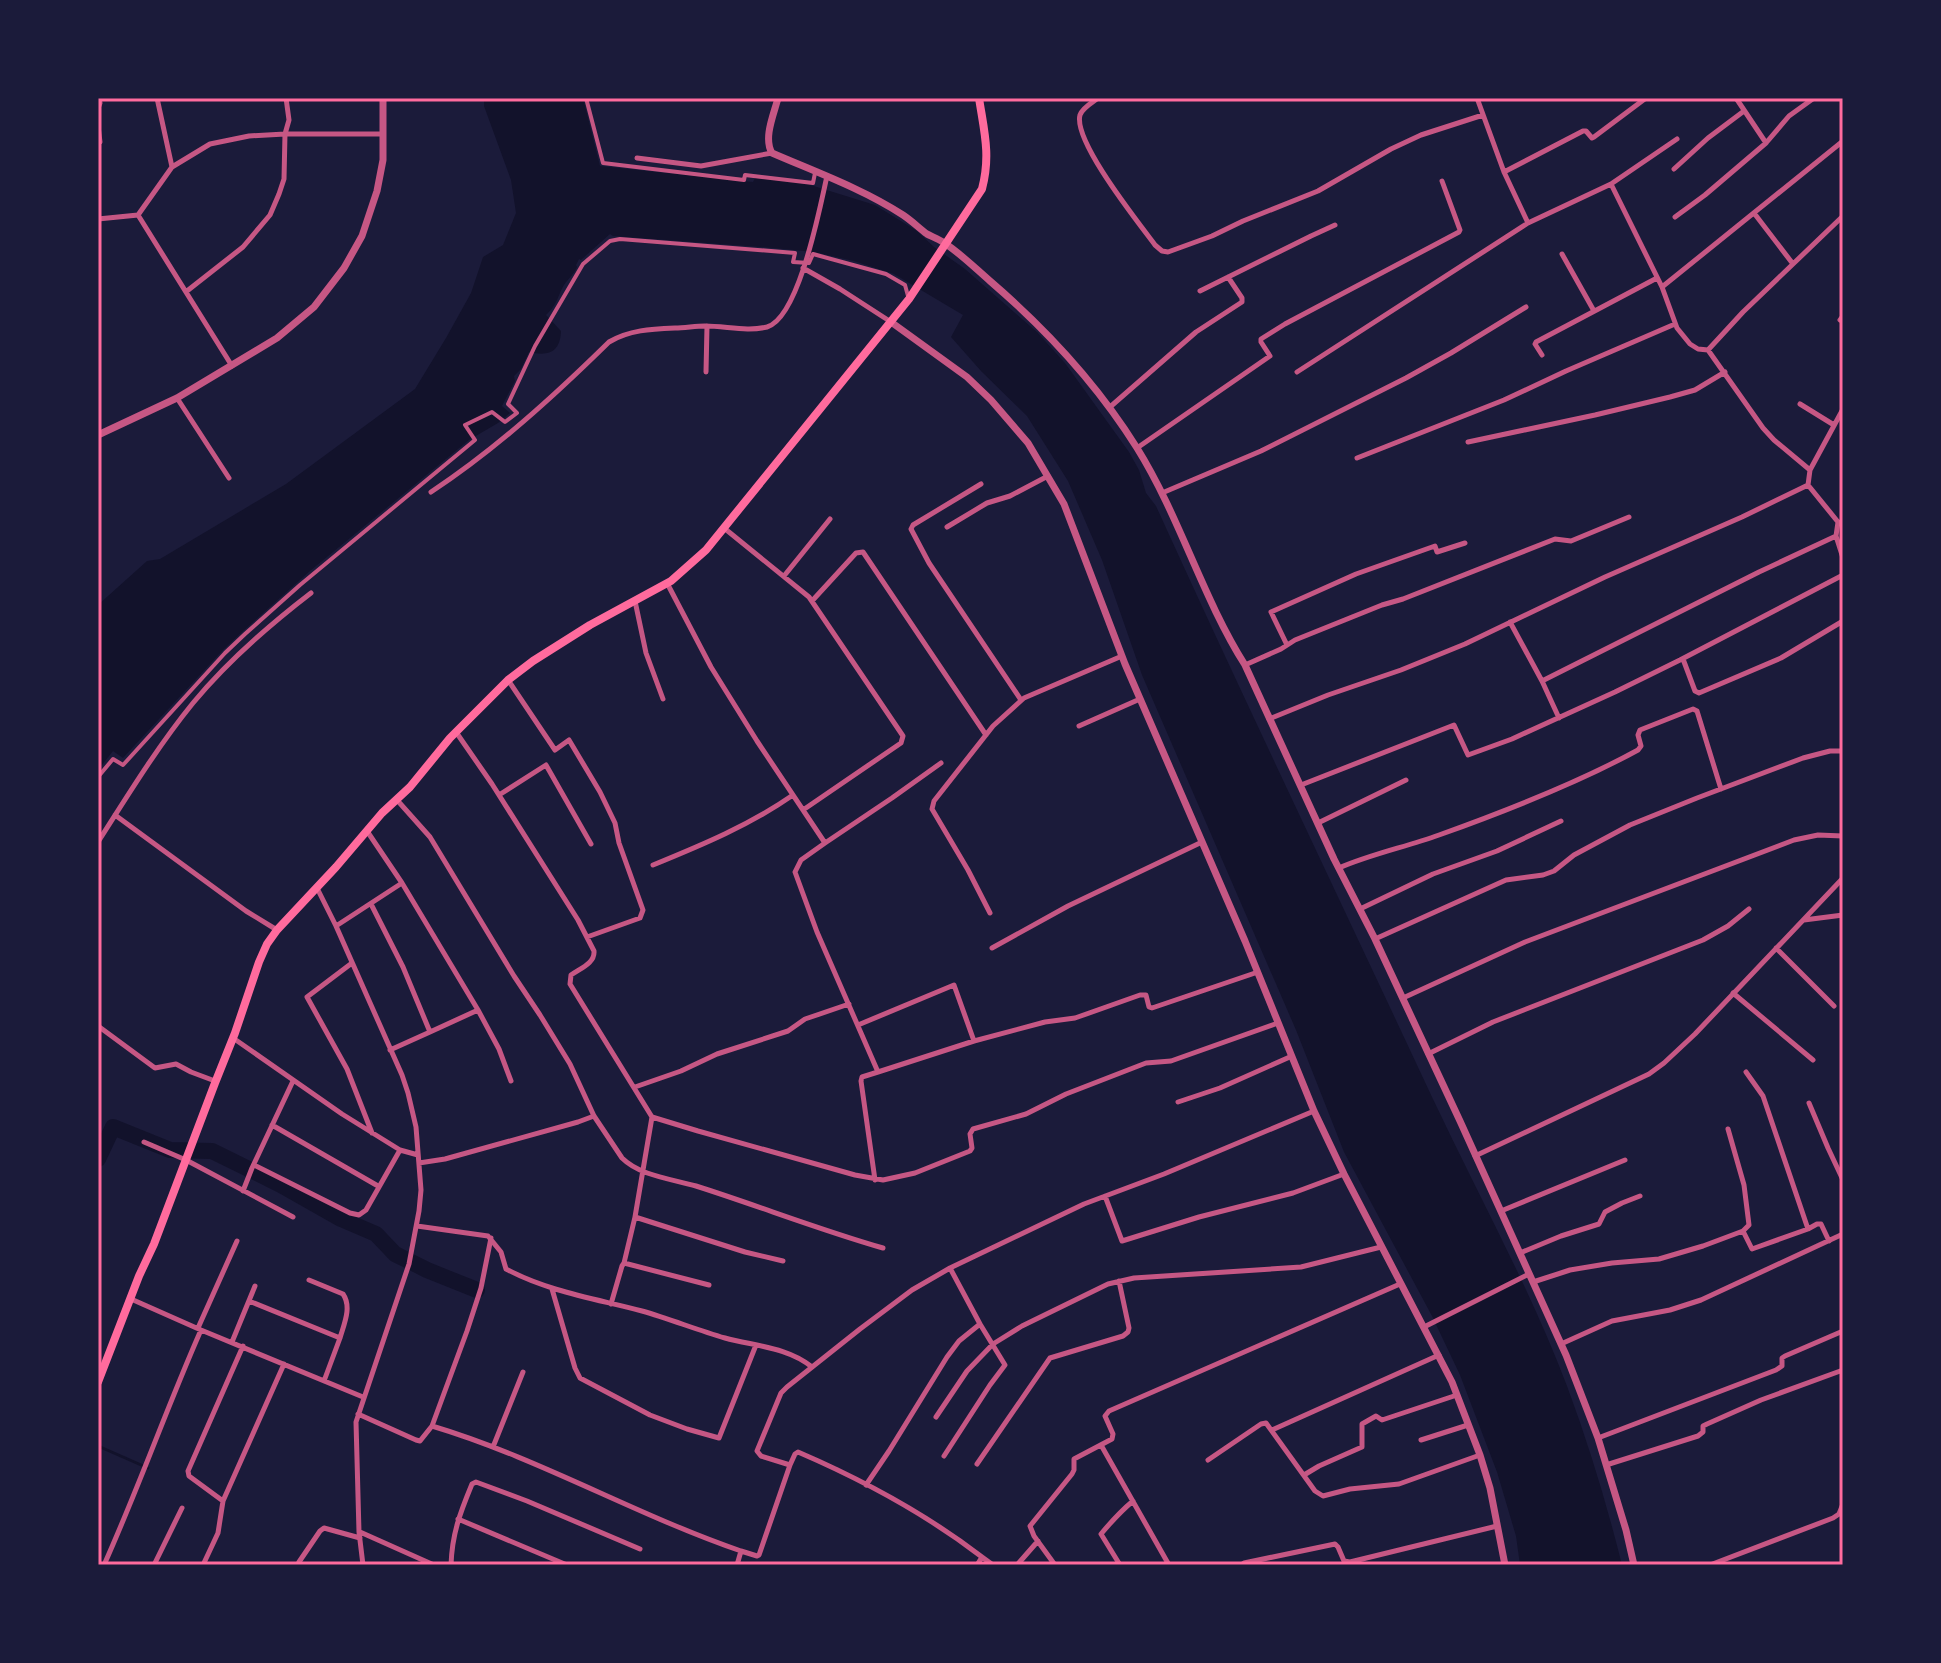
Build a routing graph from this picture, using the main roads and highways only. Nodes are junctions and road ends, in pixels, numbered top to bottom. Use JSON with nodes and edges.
{"nodes":[{"id":1,"x":979,"y":98,"type":"edge"},
{"id":2,"x":98,"y":1382,"type":"edge"}],
"edges":[{"from":1,"to":2,"type":"main road"}]}
